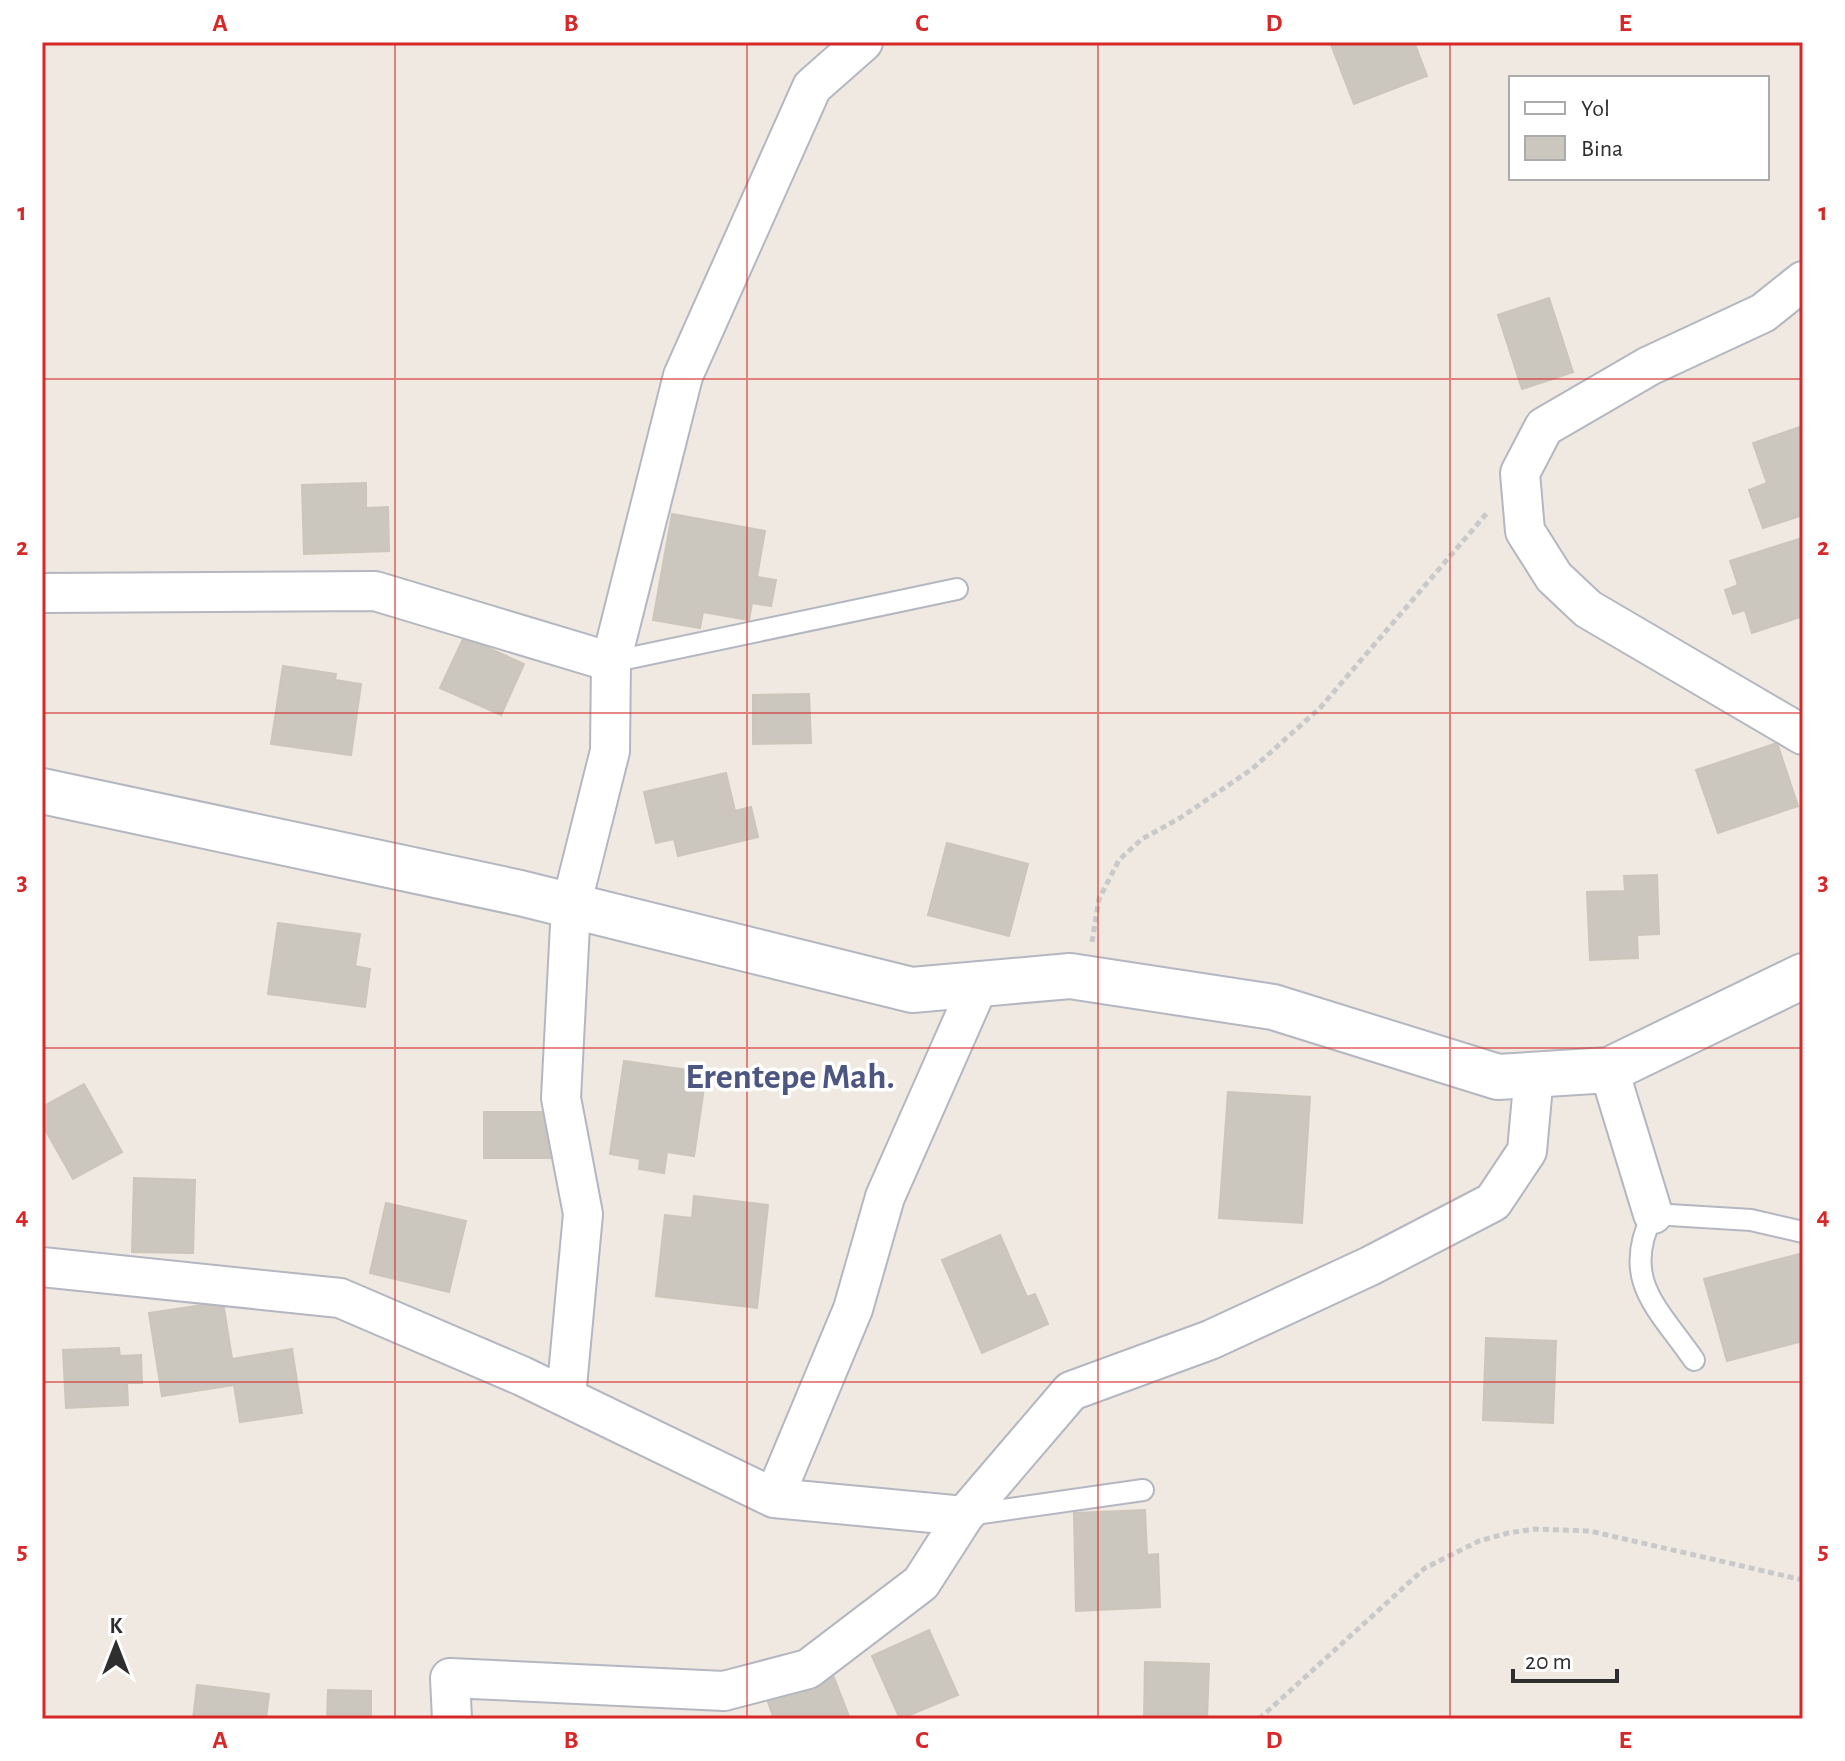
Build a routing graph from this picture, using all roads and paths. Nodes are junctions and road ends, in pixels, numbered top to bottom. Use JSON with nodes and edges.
{"nodes":[{"id":1,"x":863,"y":42,"type":"edge"},
{"id":2,"x":1803,"y":281,"type":"edge"},
{"id":3,"x":1520,"y":473,"type":"junction"},
{"id":4,"x":957,"y":589,"type":"dead end"},
{"id":5,"x":42,"y":593,"type":"edge"},
{"id":6,"x":611,"y":662,"type":"junction"},
{"id":7,"x":1803,"y":735,"type":"edge"},
{"id":8,"x":42,"y":791,"type":"edge"},
{"id":9,"x":571,"y":906,"type":"junction"},
{"id":10,"x":1803,"y":976,"type":"edge"},
{"id":11,"x":1085,"y":978,"type":"junction"},
{"id":12,"x":979,"y":984,"type":"junction"},
{"id":13,"x":1609,"y":1070,"type":"junction"},
{"id":14,"x":1534,"y":1074,"type":"junction"},
{"id":15,"x":1653,"y":1214,"type":"junction"},
{"id":16,"x":1803,"y":1232,"type":"edge"},
{"id":17,"x":42,"y":1267,"type":"edge"},
{"id":18,"x":1694,"y":1360,"type":"dead end"},
{"id":19,"x":566,"y":1397,"type":"junction"},
{"id":20,"x":1143,"y":1490,"type":"dead end"},
{"id":21,"x":774,"y":1498,"type":"junction"},
{"id":22,"x":964,"y":1516,"type":"junction"},
{"id":23,"x":1803,"y":1580,"type":"edge"},
{"id":24,"x":452,"y":1719,"type":"edge"},
{"id":25,"x":1259,"y":1719,"type":"edge"}],
"edges":[{"from":1,"to":6,"type":"street"},
{"from":2,"to":3,"type":"street"},
{"from":3,"to":7,"type":"street"},
{"from":3,"to":11,"type":"path"},
{"from":4,"to":6,"type":"lane"},
{"from":5,"to":6,"type":"street"},
{"from":6,"to":9,"type":"street"},
{"from":8,"to":9,"type":"street"},
{"from":9,"to":12,"type":"street"},
{"from":9,"to":19,"type":"street"},
{"from":10,"to":13,"type":"street"},
{"from":11,"to":12,"type":"street"},
{"from":11,"to":14,"type":"street"},
{"from":12,"to":21,"type":"street"},
{"from":13,"to":14,"type":"street"},
{"from":13,"to":15,"type":"street"},
{"from":14,"to":22,"type":"street"},
{"from":15,"to":16,"type":"lane"},
{"from":15,"to":18,"type":"lane"},
{"from":17,"to":19,"type":"street"},
{"from":19,"to":21,"type":"street"},
{"from":20,"to":22,"type":"lane"},
{"from":21,"to":22,"type":"street"},
{"from":22,"to":24,"type":"street"},
{"from":23,"to":25,"type":"path"}]}
